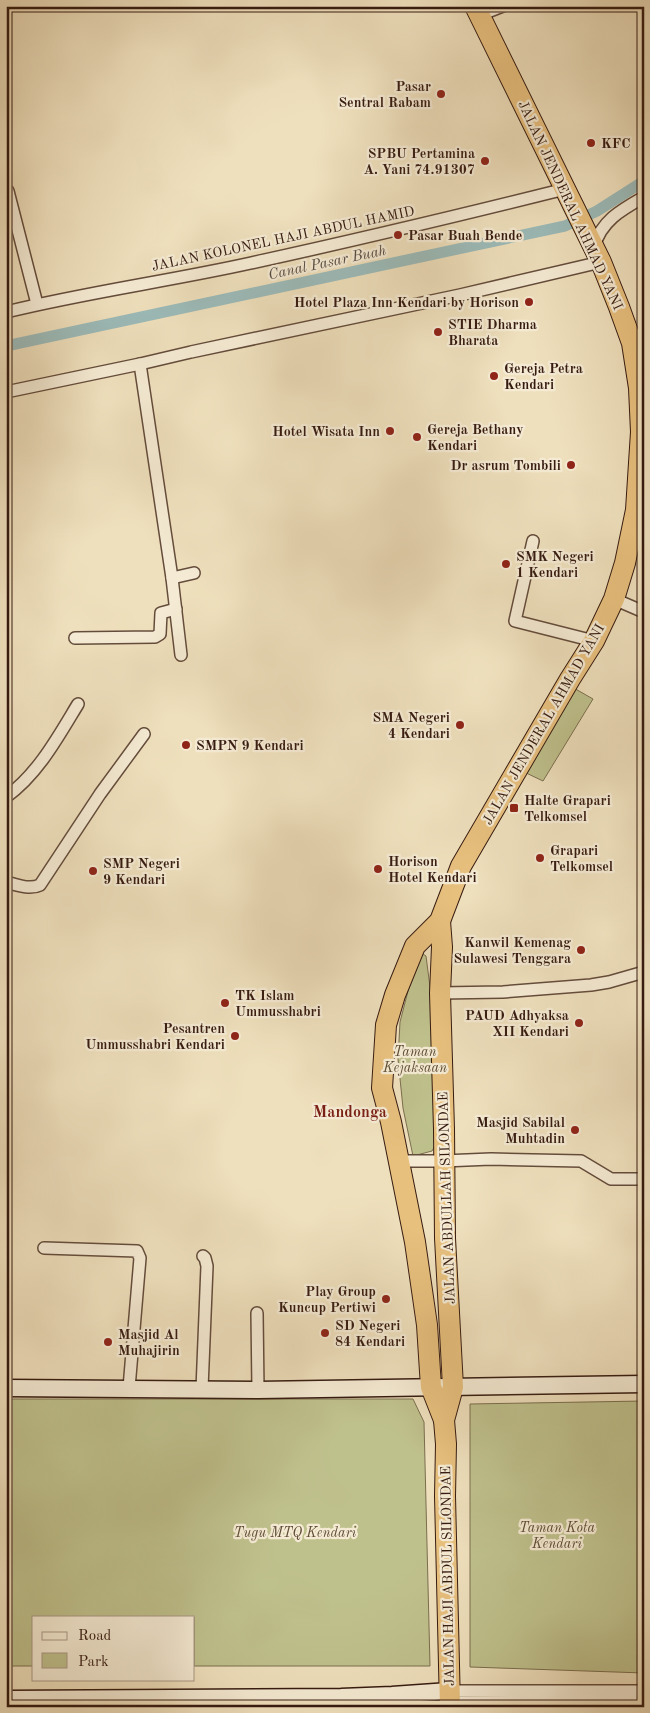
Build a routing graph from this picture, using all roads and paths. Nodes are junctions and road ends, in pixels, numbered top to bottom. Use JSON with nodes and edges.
{"nodes":[{"id":1,"x":503,"y":6,"type":"edge"},
{"id":2,"x":478,"y":11,"type":"edge"},
{"id":3,"x":8,"y":191,"type":"dead end"},
{"id":4,"x":568,"y":196,"type":"junction"},
{"id":5,"x":644,"y":196,"type":"edge"},
{"id":6,"x":594,"y":248,"type":"junction"},
{"id":7,"x":37,"y":304,"type":"junction"},
{"id":8,"x":6,"y":312,"type":"edge"},
{"id":9,"x":140,"y":364,"type":"junction"},
{"id":10,"x":641,"y":387,"type":"edge"},
{"id":11,"x":6,"y":392,"type":"edge"},
{"id":12,"x":642,"y":432,"type":"edge"},
{"id":13,"x":639,"y":523,"type":"edge"},
{"id":14,"x":533,"y":541,"type":"dead end"},
{"id":15,"x":194,"y":573,"type":"dead end"},
{"id":16,"x":172,"y":578,"type":"junction"},
{"id":17,"x":614,"y":598,"type":"junction"},
{"id":18,"x":176,"y":609,"type":"junction"},
{"id":19,"x":644,"y":612,"type":"edge"},
{"id":20,"x":75,"y":638,"type":"dead end"},
{"id":21,"x":594,"y":641,"type":"junction"},
{"id":22,"x":181,"y":655,"type":"dead end"},
{"id":23,"x":78,"y":704,"type":"dead end"},
{"id":24,"x":144,"y":734,"type":"dead end"},
{"id":25,"x":6,"y":797,"type":"edge"},
{"id":26,"x":6,"y":882,"type":"edge"},
{"id":27,"x":440,"y":921,"type":"junction"},
{"id":28,"x":415,"y":946,"type":"junction"},
{"id":29,"x":442,"y":954,"type":"junction"},
{"id":30,"x":644,"y":972,"type":"edge"},
{"id":31,"x":440,"y":994,"type":"junction"},
{"id":32,"x":399,"y":1161,"type":"junction"},
{"id":33,"x":443,"y":1161,"type":"junction"},
{"id":34,"x":644,"y":1179,"type":"edge"},
{"id":35,"x":44,"y":1248,"type":"dead end"},
{"id":36,"x":203,"y":1256,"type":"dead end"},
{"id":37,"x":257,"y":1312,"type":"dead end"},
{"id":38,"x":644,"y":1384,"type":"edge"},
{"id":39,"x":432,"y":1387,"type":"junction"},
{"id":40,"x":453,"y":1387,"type":"junction"},
{"id":41,"x":6,"y":1388,"type":"edge"},
{"id":42,"x":129,"y":1388,"type":"junction"},
{"id":43,"x":202,"y":1389,"type":"junction"},
{"id":44,"x":258,"y":1390,"type":"junction"},
{"id":45,"x":444,"y":1420,"type":"junction"},
{"id":46,"x":446,"y":1444,"type":"joint"},
{"id":47,"x":644,"y":1691,"type":"edge"},
{"id":48,"x":6,"y":1699,"type":"edge"},
{"id":49,"x":450,"y":1700,"type":"edge"},
{"id":50,"x":644,"y":1700,"type":"edge"}],
"edges":[{"from":1,"to":2,"type":"street"},
{"from":2,"to":4,"type":"highway","name":"JALAN JENDERAL AHMAD YANI"},
{"from":3,"to":7,"type":"street"},
{"from":4,"to":6,"type":"highway","name":"JALAN JENDERAL AHMAD YANI"},
{"from":4,"to":7,"type":"street","name":"JALAN KOLONEL HAJI ABDUL HAMID"},
{"from":5,"to":6,"type":"street"},
{"from":6,"to":9,"type":"street"},
{"from":6,"to":10,"type":"highway","name":"JALAN JENDERAL AHMAD YANI"},
{"from":7,"to":8,"type":"street","name":"JALAN KOLONEL HAJI ABDUL HAMID"},
{"from":9,"to":11,"type":"street"},
{"from":9,"to":16,"type":"street"},
{"from":10,"to":12,"type":"highway","name":"JALAN JENDERAL AHMAD YANI"},
{"from":12,"to":13,"type":"highway","name":"JALAN JENDERAL AHMAD YANI"},
{"from":13,"to":17,"type":"highway","name":"JALAN JENDERAL AHMAD YANI"},
{"from":14,"to":21,"type":"street"},
{"from":15,"to":16,"type":"street"},
{"from":16,"to":18,"type":"street"},
{"from":17,"to":19,"type":"street"},
{"from":17,"to":21,"type":"highway","name":"JALAN JENDERAL AHMAD YANI"},
{"from":18,"to":20,"type":"street"},
{"from":18,"to":22,"type":"street"},
{"from":21,"to":27,"type":"highway","name":"JALAN JENDERAL AHMAD YANI"},
{"from":23,"to":25,"type":"street"},
{"from":24,"to":26,"type":"street"},
{"from":27,"to":28,"type":"highway","name":"JALAN JENDERAL AHMAD YANI"},
{"from":27,"to":29,"type":"highway","name":"JALAN ABDULLAH SILONDAE"},
{"from":28,"to":29,"type":"highway"},
{"from":28,"to":32,"type":"highway","name":"JALAN JENDERAL AHMAD YANI"},
{"from":29,"to":31,"type":"highway","name":"JALAN ABDULLAH SILONDAE"},
{"from":30,"to":31,"type":"street"},
{"from":31,"to":33,"type":"highway","name":"JALAN ABDULLAH SILONDAE"},
{"from":32,"to":33,"type":"street"},
{"from":32,"to":39,"type":"highway","name":"JALAN JENDERAL AHMAD YANI"},
{"from":33,"to":34,"type":"street"},
{"from":33,"to":40,"type":"highway","name":"JALAN ABDULLAH SILONDAE"},
{"from":35,"to":42,"type":"street"},
{"from":36,"to":43,"type":"street"},
{"from":37,"to":44,"type":"street"},
{"from":38,"to":40,"type":"street"},
{"from":39,"to":40,"type":"street"},
{"from":39,"to":44,"type":"street"},
{"from":39,"to":45,"type":"highway","name":"JALAN JENDERAL AHMAD YANI"},
{"from":40,"to":45,"type":"highway","name":"JALAN ABDULLAH SILONDAE"},
{"from":41,"to":42,"type":"street"},
{"from":42,"to":43,"type":"street"},
{"from":43,"to":44,"type":"street"},
{"from":45,"to":46,"type":"highway","name":"JALAN ABDULLAH SILONDAE"},
{"from":46,"to":49,"type":"highway","name":"JALAN HAJI ABDUL SILONDAE"},
{"from":47,"to":49,"type":"street"},
{"from":48,"to":49,"type":"street"},
{"from":49,"to":50,"type":"street"}]}
